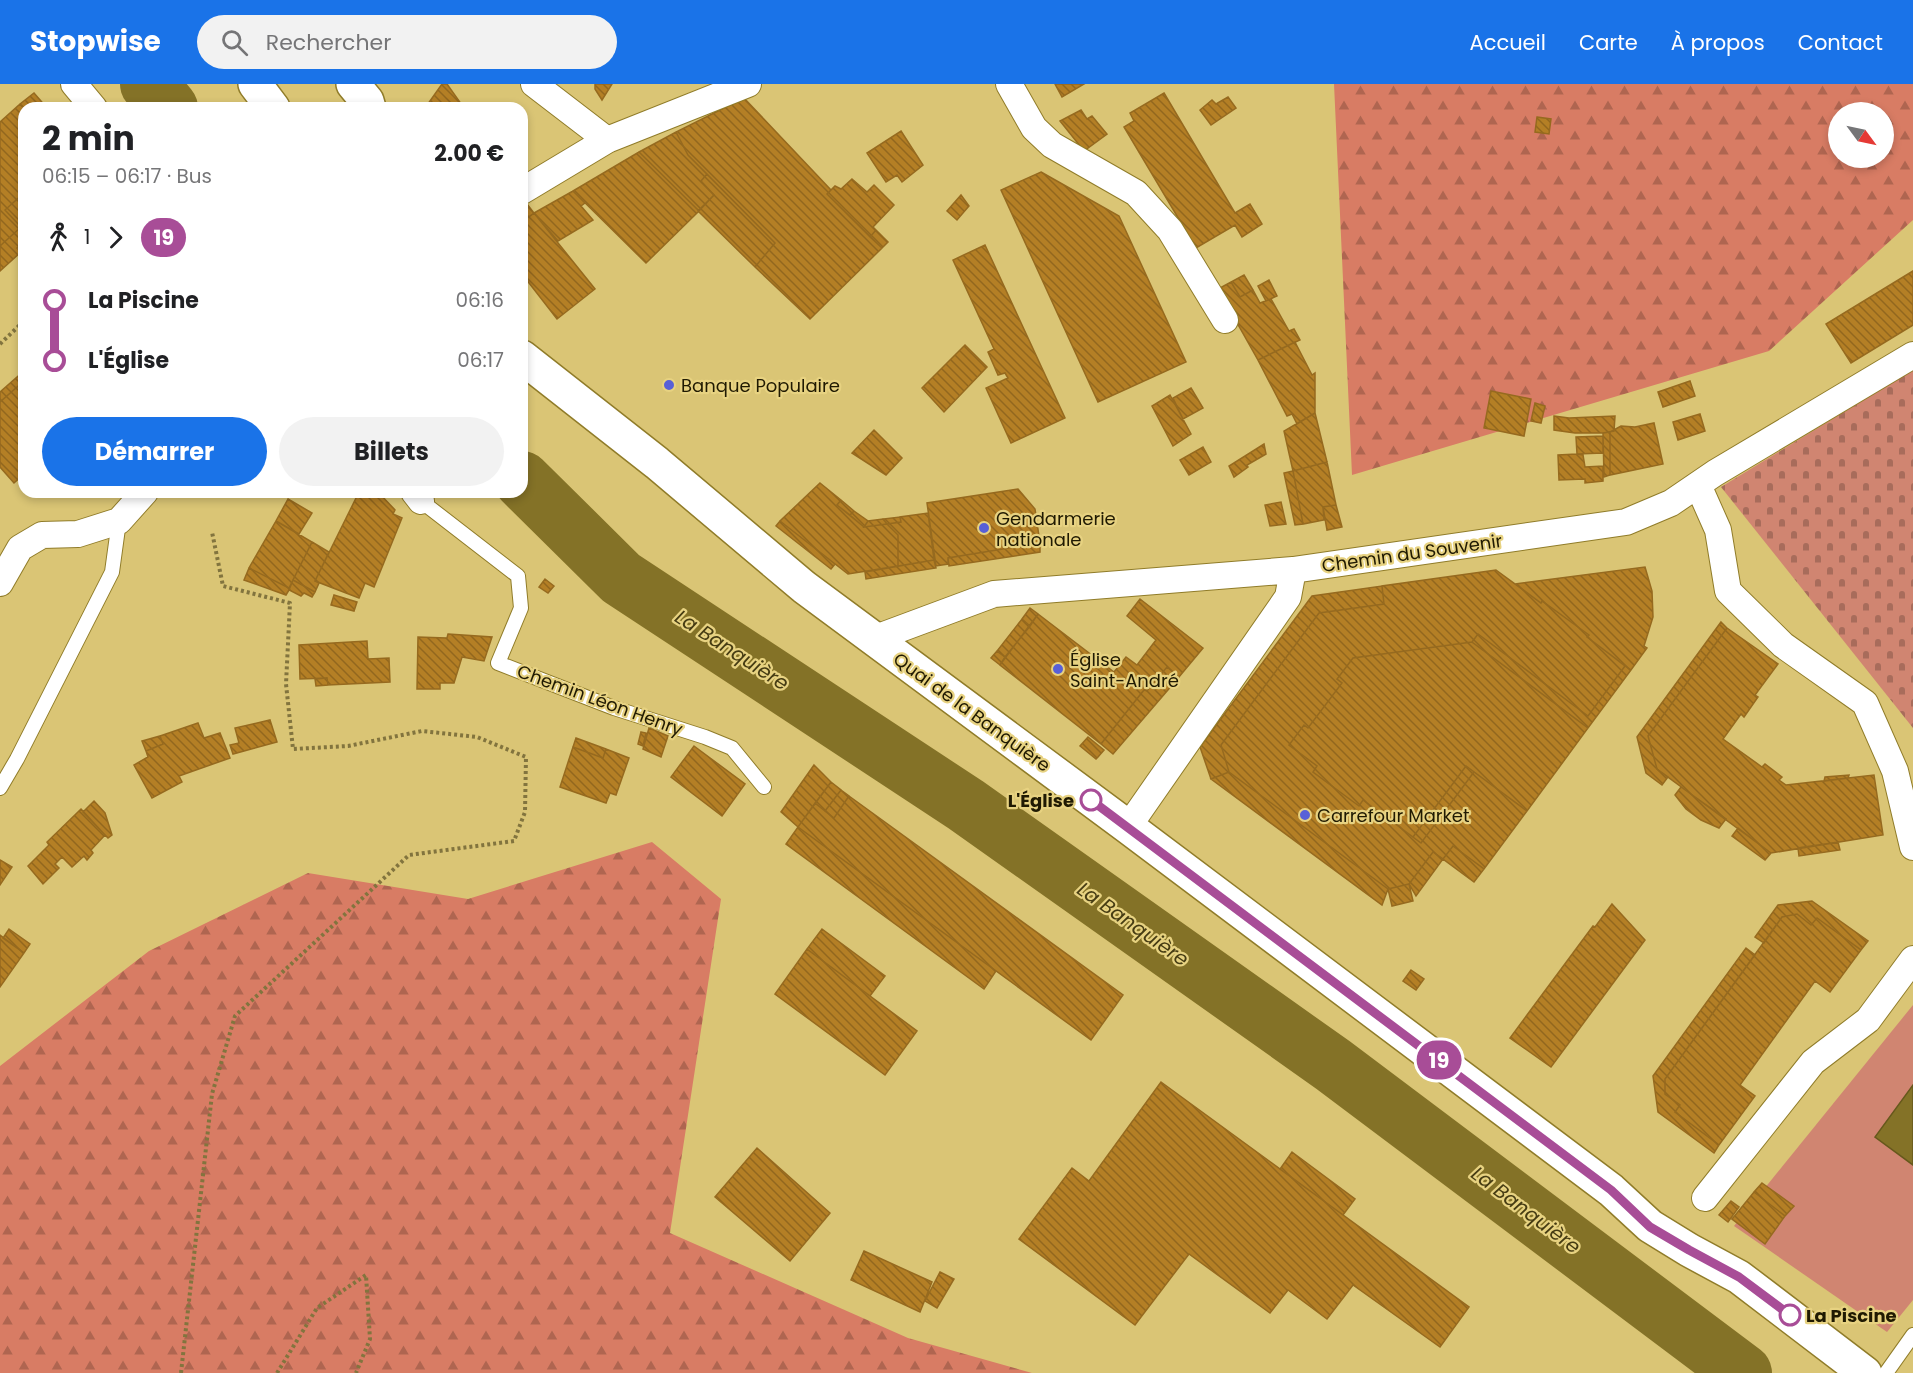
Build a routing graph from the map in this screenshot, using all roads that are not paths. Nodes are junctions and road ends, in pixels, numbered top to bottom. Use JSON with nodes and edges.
{"nodes":[{"id":1,"x":74,"y":84,"type":"edge"},
{"id":2,"x":255,"y":84,"type":"edge"},
{"id":3,"x":290,"y":84,"type":"edge"},
{"id":4,"x":353,"y":84,"type":"edge"},
{"id":5,"x":534,"y":84,"type":"edge"},
{"id":6,"x":748,"y":84,"type":"edge"},
{"id":7,"x":1009,"y":84,"type":"edge"},
{"id":8,"x":89,"y":102,"type":"edge"},
{"id":9,"x":268,"y":102,"type":"edge"},
{"id":10,"x":276,"y":102,"type":"edge"},
{"id":11,"x":368,"y":102,"type":"edge"},
{"id":12,"x":607,"y":140,"type":"junction"},
{"id":13,"x":528,"y":187,"type":"edge"},
{"id":14,"x":1225,"y":320,"type":"dead end"},
{"id":15,"x":1913,"y":356,"type":"edge"},
{"id":16,"x":528,"y":362,"type":"edge"},
{"id":17,"x":1698,"y":485,"type":"junction"},
{"id":18,"x":140,"y":498,"type":"edge"},
{"id":19,"x":420,"y":498,"type":"edge"},
{"id":20,"x":119,"y":521,"type":"junction"},
{"id":21,"x":1293,"y":570,"type":"junction"},
{"id":22,"x":0,"y":583,"type":"edge"},
{"id":23,"x":873,"y":639,"type":"junction"},
{"id":24,"x":764,"y":787,"type":"dead end"},
{"id":25,"x":0,"y":788,"type":"edge"},
{"id":26,"x":1128,"y":827,"type":"junction"},
{"id":27,"x":1913,"y":847,"type":"edge"},
{"id":28,"x":1913,"y":959,"type":"edge"},
{"id":29,"x":1705,"y":1198,"type":"dead end"},
{"id":30,"x":1913,"y":1335,"type":"edge"},
{"id":31,"x":1865,"y":1373,"type":"edge"},
{"id":32,"x":1886,"y":1373,"type":"edge"}],
"edges":[{"from":1,"to":8,"type":"street"},
{"from":2,"to":9,"type":"street"},
{"from":3,"to":10,"type":"street"},
{"from":4,"to":11,"type":"street"},
{"from":5,"to":12,"type":"street"},
{"from":6,"to":12,"type":"street"},
{"from":7,"to":14,"type":"street"},
{"from":12,"to":13,"type":"street"},
{"from":15,"to":17,"type":"street","name":"Chemin du Souvenir"},
{"from":16,"to":23,"type":"street","name":"Quai de la Banquière"},
{"from":17,"to":21,"type":"street","name":"Chemin du Souvenir"},
{"from":17,"to":27,"type":"street"},
{"from":18,"to":20,"type":"street"},
{"from":19,"to":24,"type":"lane","name":"Chemin Léon Henry"},
{"from":20,"to":22,"type":"street"},
{"from":20,"to":25,"type":"lane"},
{"from":21,"to":23,"type":"street","name":"Chemin du Souvenir"},
{"from":21,"to":26,"type":"street"},
{"from":23,"to":26,"type":"street","name":"Quai de la Banquière"},
{"from":26,"to":31,"type":"street","name":"Quai de la Banquière"},
{"from":28,"to":29,"type":"street"},
{"from":30,"to":32,"type":"lane"}]}
